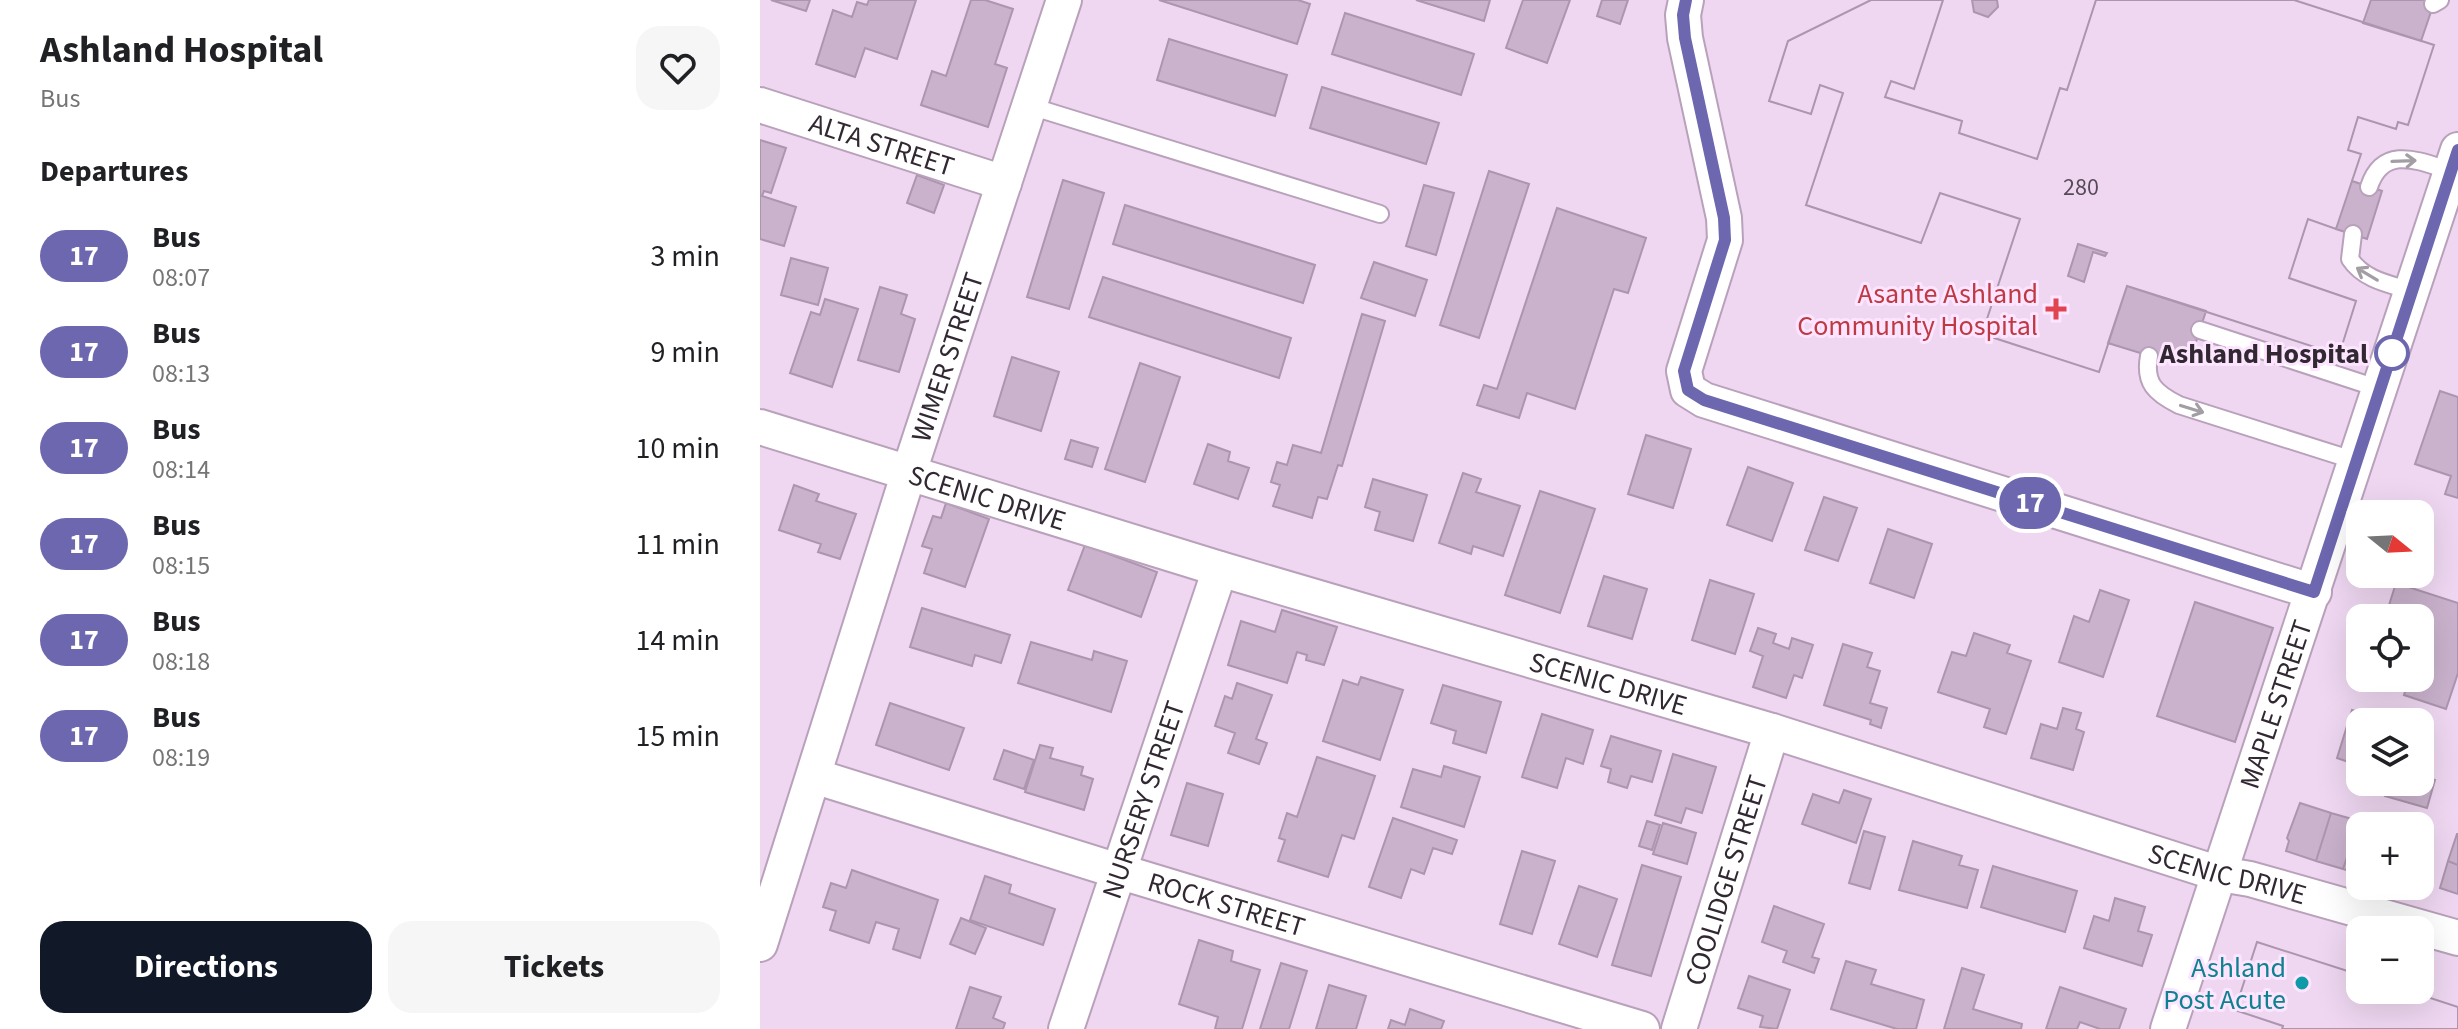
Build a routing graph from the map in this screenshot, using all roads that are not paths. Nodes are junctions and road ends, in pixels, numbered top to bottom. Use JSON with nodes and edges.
{"nodes":[{"id":1,"x":1064,"y":0,"type":"edge"},
{"id":2,"x":1686,"y":0,"type":"edge"},
{"id":3,"x":760,"y":105,"type":"edge"},
{"id":4,"x":1030,"y":106,"type":"junction"},
{"id":5,"x":2455,"y":160,"type":"edge"},
{"id":6,"x":1004,"y":183,"type":"junction"},
{"id":7,"x":2369,"y":187,"type":"dead end"},
{"id":8,"x":1380,"y":214,"type":"dead end"},
{"id":9,"x":2353,"y":234,"type":"dead end"},
{"id":10,"x":2412,"y":291,"type":"junction"},
{"id":11,"x":2200,"y":330,"type":"dead end"},
{"id":12,"x":2149,"y":356,"type":"dead end"},
{"id":13,"x":2380,"y":389,"type":"junction"},
{"id":14,"x":760,"y":427,"type":"edge"},
{"id":15,"x":2356,"y":461,"type":"junction"},
{"id":16,"x":909,"y":472,"type":"junction"},
{"id":17,"x":1220,"y":569,"type":"junction"},
{"id":18,"x":2314,"y":592,"type":"junction"},
{"id":19,"x":1772,"y":731,"type":"junction"},
{"id":20,"x":814,"y":776,"type":"junction"},
{"id":21,"x":1118,"y":871,"type":"junction"},
{"id":22,"x":2220,"y":874,"type":"junction"},
{"id":23,"x":2458,"y":938,"type":"edge"},
{"id":24,"x":760,"y":944,"type":"edge"},
{"id":25,"x":1066,"y":1029,"type":"edge"},
{"id":26,"x":1642,"y":1029,"type":"edge"},
{"id":27,"x":1679,"y":1029,"type":"edge"},
{"id":28,"x":2168,"y":1029,"type":"edge"}],
"edges":[{"from":1,"to":4,"type":"street","name":"WIMER STREET"},
{"from":2,"to":18,"type":"street"},
{"from":3,"to":6,"type":"street","name":"ALTA STREET"},
{"from":4,"to":6,"type":"street","name":"WIMER STREET"},
{"from":4,"to":8,"type":"lane"},
{"from":7,"to":5,"type":"lane","one_way":true},
{"from":5,"to":10,"type":"street","name":"MAPLE STREET"},
{"from":6,"to":16,"type":"street","name":"WIMER STREET"},
{"from":10,"to":9,"type":"lane","one_way":true},
{"from":10,"to":13,"type":"street","name":"MAPLE STREET"},
{"from":11,"to":13,"type":"lane"},
{"from":12,"to":15,"type":"lane","one_way":true},
{"from":13,"to":15,"type":"street","name":"MAPLE STREET"},
{"from":14,"to":16,"type":"street","name":"SCENIC DRIVE"},
{"from":15,"to":18,"type":"street","name":"MAPLE STREET"},
{"from":16,"to":17,"type":"street","name":"SCENIC DRIVE"},
{"from":16,"to":20,"type":"street","name":"WIMER STREET"},
{"from":17,"to":19,"type":"street","name":"SCENIC DRIVE"},
{"from":17,"to":21,"type":"street","name":"NURSERY STREET"},
{"from":18,"to":22,"type":"street","name":"MAPLE STREET"},
{"from":19,"to":22,"type":"street","name":"SCENIC DRIVE"},
{"from":19,"to":27,"type":"street","name":"COOLIDGE STREET"},
{"from":20,"to":21,"type":"street","name":"ROCK STREET"},
{"from":20,"to":24,"type":"street","name":"WIMER STREET"},
{"from":21,"to":25,"type":"street","name":"NURSERY STREET"},
{"from":21,"to":26,"type":"street","name":"ROCK STREET"},
{"from":22,"to":23,"type":"street","name":"SCENIC DRIVE"},
{"from":22,"to":28,"type":"street","name":"MAPLE STREET"}]}
